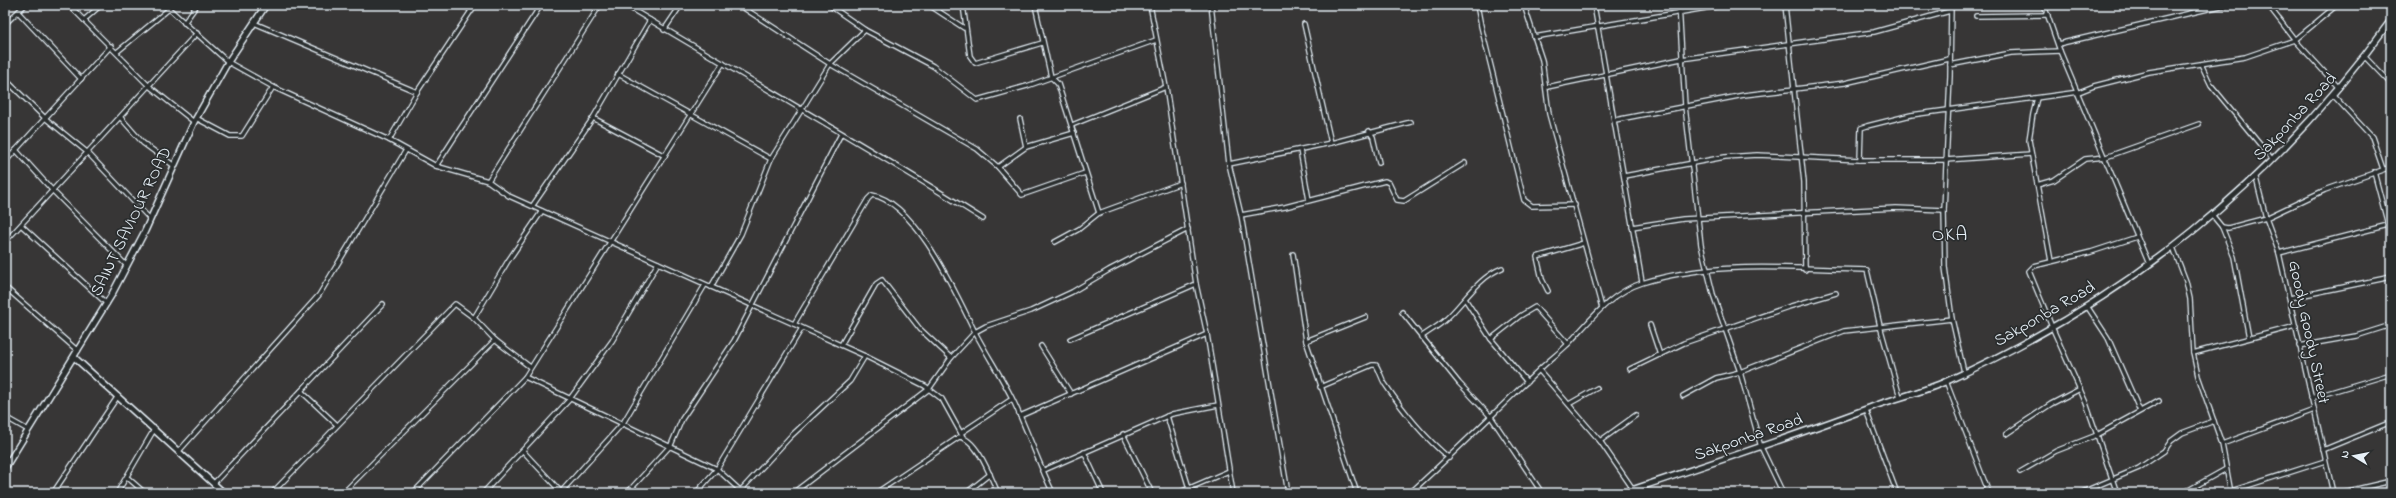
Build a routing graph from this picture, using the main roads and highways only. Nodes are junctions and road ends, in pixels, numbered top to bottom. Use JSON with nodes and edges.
{"nodes":[{"id":1,"x":266,"y":5,"type":"edge"},
{"id":2,"x":2391,"y":20,"type":"edge"},
{"id":3,"x":75,"y":358,"type":"junction"},
{"id":4,"x":5,"y":468,"type":"edge"},
{"id":5,"x":224,"y":493,"type":"edge"},
{"id":6,"x":1623,"y":493,"type":"edge"}],
"edges":[{"from":1,"to":3,"type":"main road","name":"SAINT SAVIOUR ROAD"},
{"from":2,"to":6,"type":"main road","name":"Sakponba Road"},
{"from":3,"to":4,"type":"main road","name":"SAINT SAVIOUR ROAD"},
{"from":3,"to":5,"type":"main road"}]}
